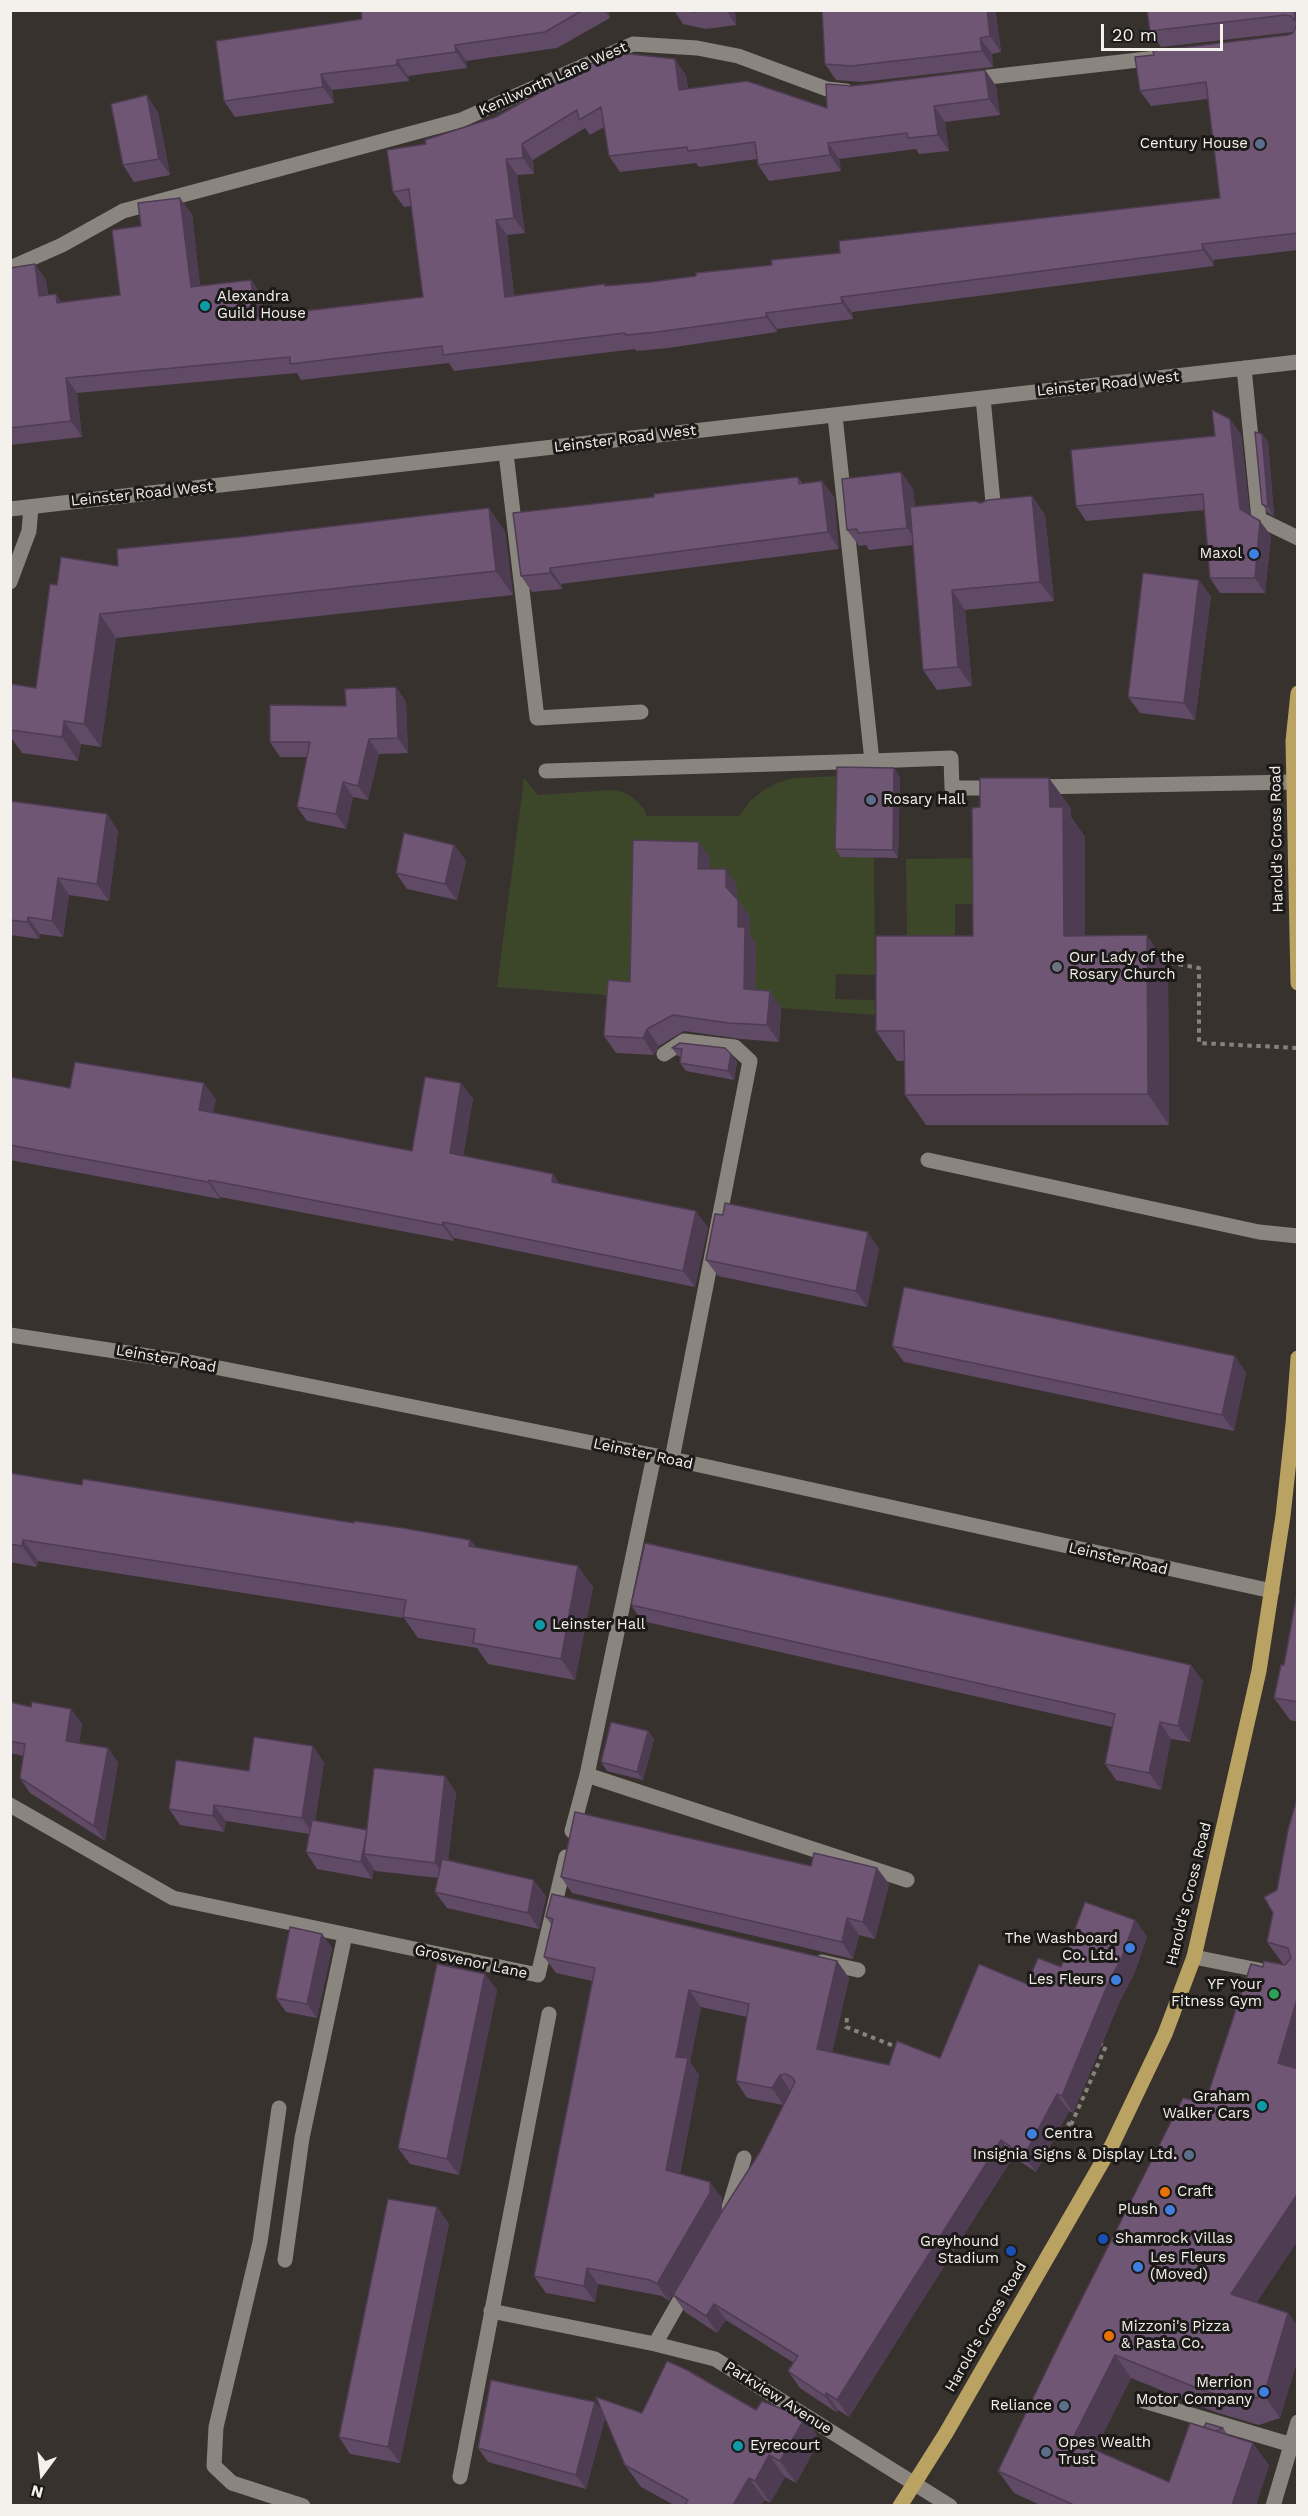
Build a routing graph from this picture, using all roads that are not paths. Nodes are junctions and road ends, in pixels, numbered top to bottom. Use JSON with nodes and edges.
{"nodes":[{"id":1,"x":1172,"y":56,"type":"edge"},
{"id":2,"x":954,"y":81,"type":"edge"},
{"id":3,"x":862,"y":92,"type":"edge"},
{"id":4,"x":10,"y":268,"type":"edge"},
{"id":5,"x":1298,"y":362,"type":"edge"},
{"id":6,"x":1244,"y":368,"type":"junction"},
{"id":7,"x":983,"y":398,"type":"junction"},
{"id":8,"x":835,"y":416,"type":"junction"},
{"id":9,"x":506,"y":453,"type":"junction"},
{"id":10,"x":31,"y":507,"type":"junction"},
{"id":11,"x":10,"y":509,"type":"edge"},
{"id":12,"x":994,"y":513,"type":"edge"},
{"id":13,"x":1298,"y":538,"type":"edge"},
{"id":14,"x":10,"y":582,"type":"edge"},
{"id":15,"x":1298,"y":693,"type":"edge"},
{"id":16,"x":641,"y":712,"type":"dead end"},
{"id":17,"x":872,"y":761,"type":"junction"},
{"id":18,"x":546,"y":771,"type":"dead end"},
{"id":19,"x":1294,"y":782,"type":"junction"},
{"id":20,"x":1298,"y":983,"type":"edge"},
{"id":21,"x":664,"y":1054,"type":"dead end"},
{"id":22,"x":928,"y":1160,"type":"dead end"},
{"id":23,"x":1298,"y":1236,"type":"edge"},
{"id":24,"x":10,"y":1335,"type":"edge"},
{"id":25,"x":1298,"y":1358,"type":"edge"},
{"id":26,"x":654,"y":1456,"type":"junction"},
{"id":27,"x":672,"y":1459,"type":"junction"},
{"id":28,"x":1272,"y":1592,"type":"junction"},
{"id":29,"x":587,"y":1774,"type":"junction"},
{"id":30,"x":10,"y":1805,"type":"edge"},
{"id":31,"x":907,"y":1880,"type":"dead end"},
{"id":32,"x":345,"y":1935,"type":"junction"},
{"id":33,"x":1194,"y":1957,"type":"junction"},
{"id":34,"x":811,"y":1959,"type":"edge"},
{"id":35,"x":858,"y":1970,"type":"dead end"},
{"id":36,"x":1298,"y":1978,"type":"edge"},
{"id":37,"x":549,"y":2014,"type":"dead end"},
{"id":38,"x":279,"y":2108,"type":"dead end"},
{"id":39,"x":744,"y":2158,"type":"dead end"},
{"id":40,"x":752,"y":2181,"type":"edge"},
{"id":41,"x":285,"y":2260,"type":"dead end"},
{"id":42,"x":695,"y":2275,"type":"edge"},
{"id":43,"x":490,"y":2311,"type":"junction"},
{"id":44,"x":655,"y":2344,"type":"junction"},
{"id":45,"x":1144,"y":2401,"type":"dead end"},
{"id":46,"x":1298,"y":2422,"type":"edge"},
{"id":47,"x":1292,"y":2445,"type":"junction"},
{"id":48,"x":460,"y":2476,"type":"dead end"},
{"id":49,"x":913,"y":2482,"type":"junction"},
{"id":50,"x":303,"y":2505,"type":"edge"},
{"id":51,"x":900,"y":2505,"type":"edge"},
{"id":52,"x":950,"y":2505,"type":"edge"},
{"id":53,"x":1273,"y":2505,"type":"edge"}],
"edges":[{"from":1,"to":2,"type":"street"},
{"from":3,"to":4,"type":"street","name":"Kenilworth Lane West"},
{"from":5,"to":6,"type":"street","name":"Leinster Road West"},
{"from":6,"to":7,"type":"street","name":"Leinster Road West"},
{"from":6,"to":13,"type":"street"},
{"from":7,"to":8,"type":"street","name":"Leinster Road West"},
{"from":7,"to":12,"type":"street"},
{"from":8,"to":9,"type":"street","name":"Leinster Road West"},
{"from":8,"to":17,"type":"street"},
{"from":9,"to":10,"type":"street","name":"Leinster Road West"},
{"from":9,"to":16,"type":"street"},
{"from":10,"to":11,"type":"street","name":"Leinster Road West"},
{"from":10,"to":14,"type":"street"},
{"from":15,"to":19,"type":"main road","name":"Harold's Cross Road"},
{"from":17,"to":18,"type":"street"},
{"from":17,"to":19,"type":"street"},
{"from":19,"to":20,"type":"main road","name":"Harold's Cross Road"},
{"from":21,"to":27,"type":"street"},
{"from":22,"to":23,"type":"street"},
{"from":24,"to":26,"type":"street","name":"Leinster Road"},
{"from":25,"to":28,"type":"main road","name":"Harold's Cross Road"},
{"from":26,"to":27,"type":"street","name":"Leinster Road"},
{"from":26,"to":29,"type":"street","name":"Grosvenor Lane"},
{"from":27,"to":28,"type":"street","name":"Leinster Road"},
{"from":28,"to":33,"type":"main road","name":"Harold's Cross Road"},
{"from":29,"to":31,"type":"street"},
{"from":29,"to":32,"type":"street","name":"Grosvenor Lane"},
{"from":30,"to":32,"type":"street","name":"Grosvenor Lane"},
{"from":32,"to":41,"type":"street"},
{"from":33,"to":36,"type":"street"},
{"from":33,"to":49,"type":"main road","name":"Harold's Cross Road"},
{"from":34,"to":35,"type":"street"},
{"from":37,"to":43,"type":"street"},
{"from":38,"to":50,"type":"street"},
{"from":39,"to":40,"type":"street"},
{"from":42,"to":44,"type":"street"},
{"from":43,"to":44,"type":"street","name":"Parkview Avenue"},
{"from":43,"to":48,"type":"street"},
{"from":44,"to":49,"type":"street","name":"Parkview Avenue"},
{"from":45,"to":47,"type":"street"},
{"from":46,"to":47,"type":"street"},
{"from":47,"to":53,"type":"street"},
{"from":49,"to":51,"type":"main road","name":"Harold's Cross Road"},
{"from":49,"to":52,"type":"street"}]}
